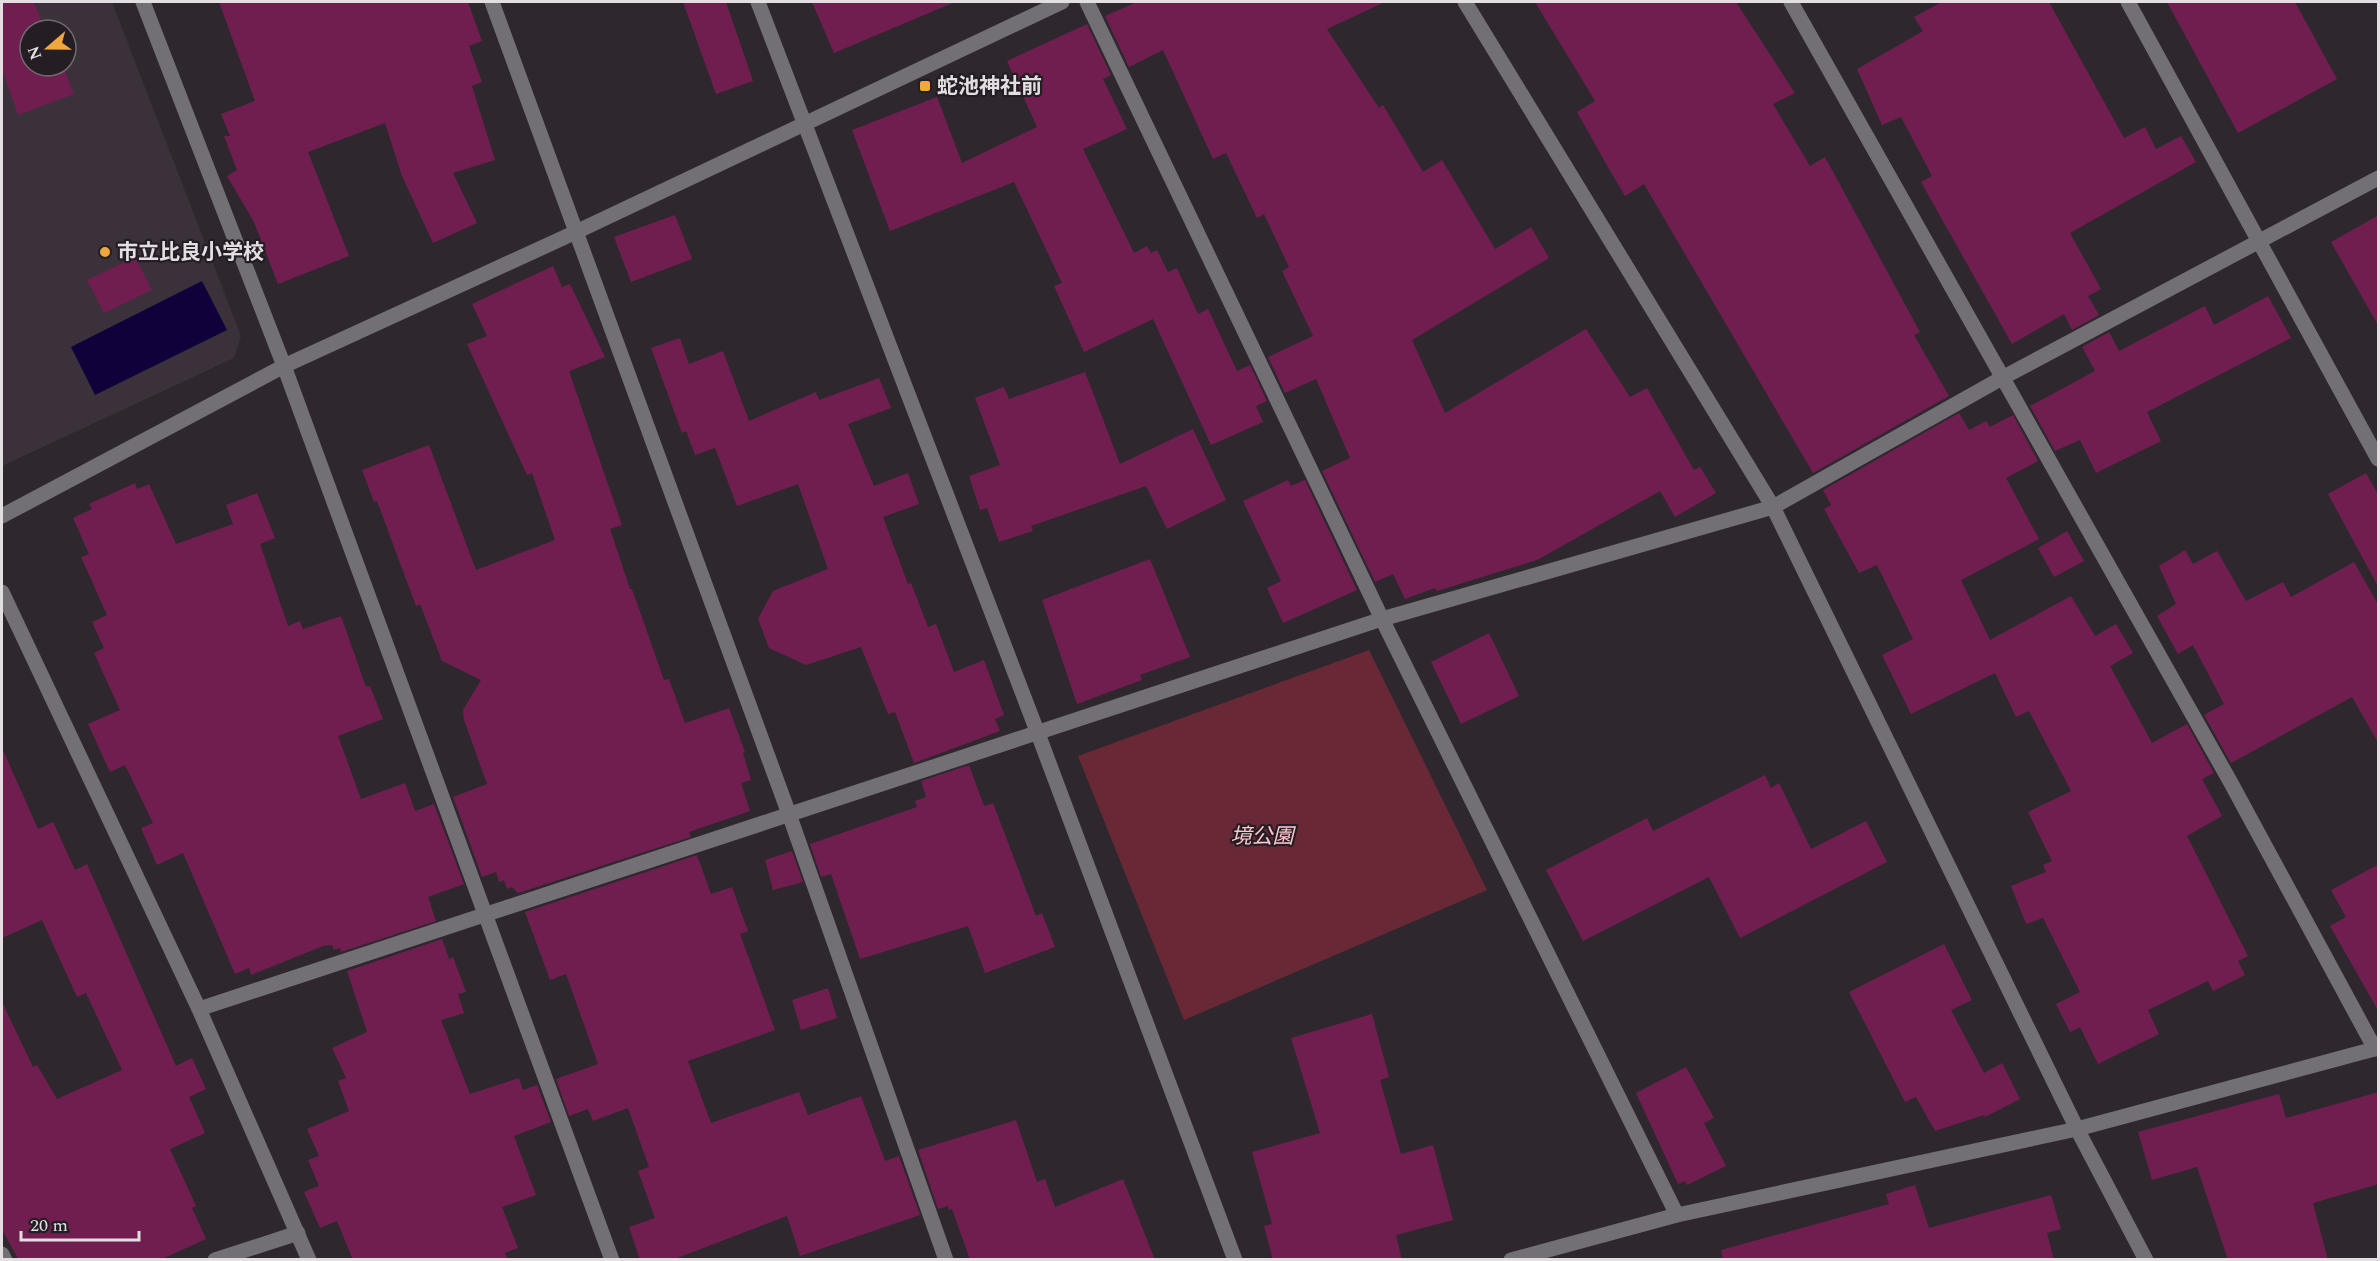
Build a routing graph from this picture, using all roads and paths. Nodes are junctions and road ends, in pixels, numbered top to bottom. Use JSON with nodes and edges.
{"nodes":[{"id":1,"x":143,"y":2,"type":"edge"},
{"id":2,"x":492,"y":2,"type":"edge"},
{"id":3,"x":758,"y":2,"type":"edge"},
{"id":4,"x":1062,"y":2,"type":"edge"},
{"id":5,"x":1087,"y":2,"type":"edge"},
{"id":6,"x":1465,"y":2,"type":"edge"},
{"id":7,"x":1791,"y":2,"type":"edge"},
{"id":8,"x":2128,"y":2,"type":"edge"},
{"id":9,"x":805,"y":123,"type":"junction"},
{"id":10,"x":2379,"y":178,"type":"edge"},
{"id":11,"x":576,"y":232,"type":"junction"},
{"id":12,"x":2258,"y":241,"type":"junction"},
{"id":13,"x":284,"y":366,"type":"junction"},
{"id":14,"x":2002,"y":378,"type":"junction"},
{"id":15,"x":2379,"y":459,"type":"edge"},
{"id":16,"x":1773,"y":507,"type":"junction"},
{"id":17,"x":2,"y":516,"type":"edge"},
{"id":18,"x":2,"y":592,"type":"edge"},
{"id":19,"x":1382,"y":619,"type":"junction"},
{"id":20,"x":1037,"y":731,"type":"junction"},
{"id":21,"x":789,"y":814,"type":"junction"},
{"id":22,"x":483,"y":914,"type":"junction"},
{"id":23,"x":199,"y":1008,"type":"junction"},
{"id":24,"x":2377,"y":1049,"type":"edge"},
{"id":25,"x":2077,"y":1129,"type":"junction"},
{"id":26,"x":1677,"y":1215,"type":"junction"},
{"id":27,"x":298,"y":1233,"type":"junction"},
{"id":28,"x":2,"y":1254,"type":"edge"},
{"id":29,"x":5,"y":1260,"type":"edge"},
{"id":30,"x":215,"y":1260,"type":"edge"},
{"id":31,"x":309,"y":1260,"type":"edge"},
{"id":32,"x":612,"y":1260,"type":"edge"},
{"id":33,"x":946,"y":1260,"type":"edge"},
{"id":34,"x":1235,"y":1260,"type":"edge"},
{"id":35,"x":1511,"y":1260,"type":"edge"},
{"id":36,"x":2146,"y":1260,"type":"edge"}],
"edges":[{"from":1,"to":13,"type":"street"},
{"from":2,"to":11,"type":"street"},
{"from":3,"to":9,"type":"street"},
{"from":4,"to":9,"type":"street"},
{"from":5,"to":19,"type":"street"},
{"from":6,"to":16,"type":"street"},
{"from":7,"to":14,"type":"street"},
{"from":8,"to":12,"type":"street"},
{"from":9,"to":11,"type":"street"},
{"from":9,"to":20,"type":"street"},
{"from":10,"to":12,"type":"street"},
{"from":11,"to":13,"type":"street"},
{"from":11,"to":21,"type":"street"},
{"from":12,"to":14,"type":"street"},
{"from":12,"to":15,"type":"street"},
{"from":13,"to":17,"type":"street"},
{"from":13,"to":22,"type":"street"},
{"from":14,"to":16,"type":"street"},
{"from":14,"to":24,"type":"street"},
{"from":16,"to":19,"type":"street"},
{"from":16,"to":25,"type":"street"},
{"from":18,"to":23,"type":"street"},
{"from":19,"to":20,"type":"street"},
{"from":19,"to":26,"type":"street"},
{"from":20,"to":21,"type":"street"},
{"from":20,"to":34,"type":"street"},
{"from":21,"to":22,"type":"street"},
{"from":21,"to":33,"type":"street"},
{"from":22,"to":23,"type":"street"},
{"from":22,"to":32,"type":"street"},
{"from":23,"to":27,"type":"street"},
{"from":24,"to":25,"type":"street"},
{"from":25,"to":26,"type":"street"},
{"from":25,"to":36,"type":"street"},
{"from":26,"to":35,"type":"street"},
{"from":27,"to":30,"type":"street"},
{"from":27,"to":31,"type":"street"},
{"from":28,"to":29,"type":"street"}]}
